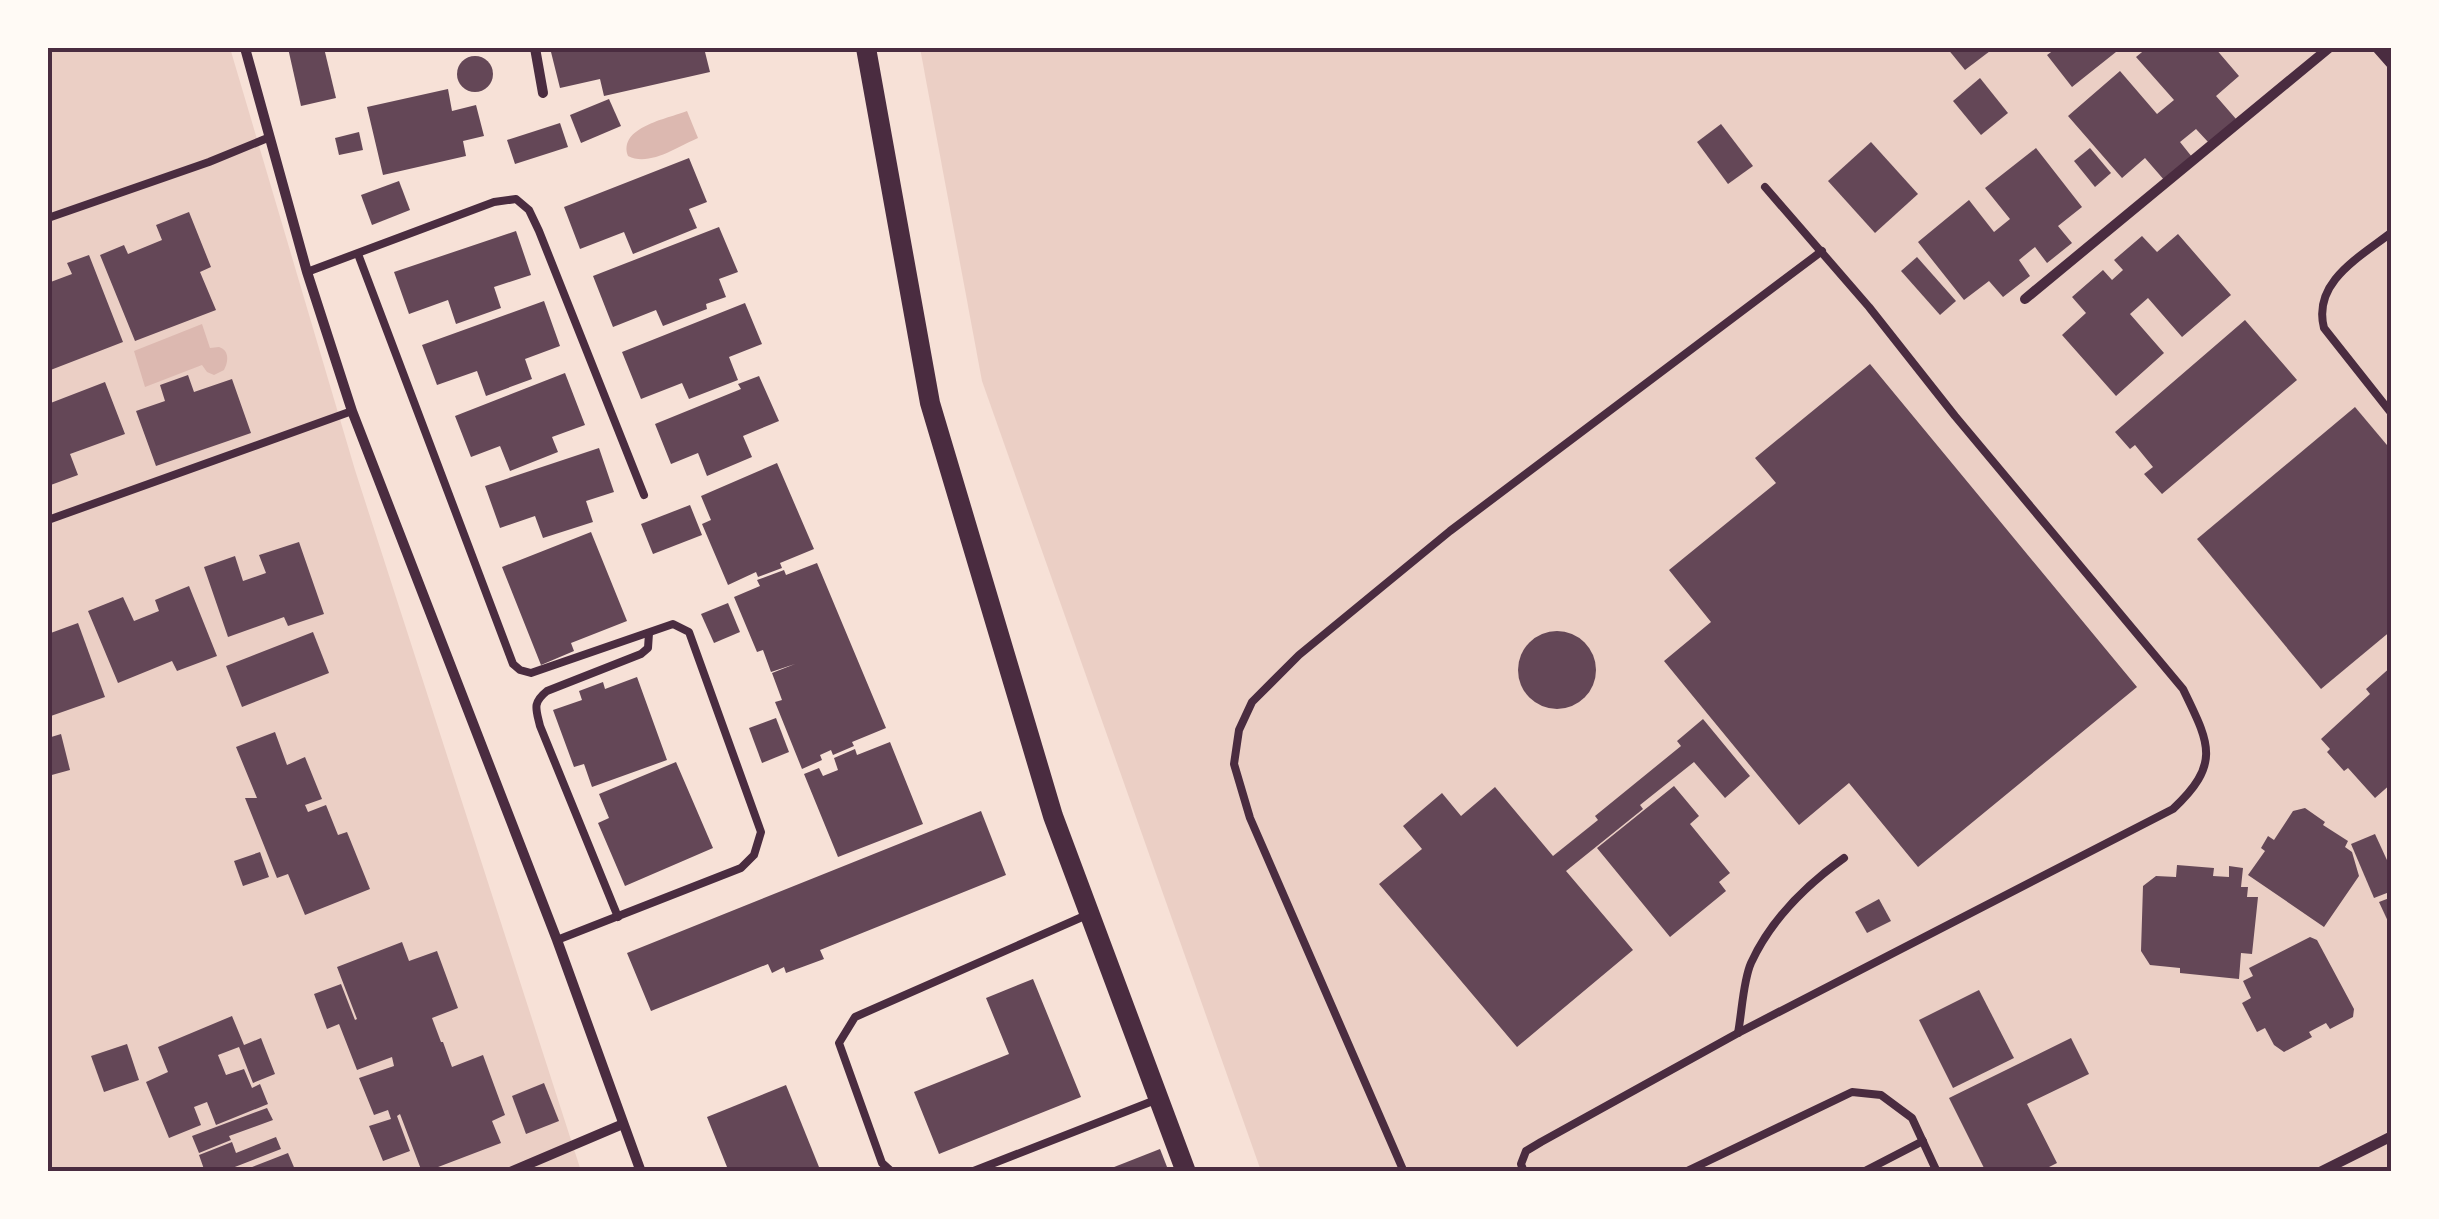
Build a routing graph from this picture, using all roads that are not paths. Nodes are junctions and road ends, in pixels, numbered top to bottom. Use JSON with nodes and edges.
{"nodes":[{"id":1,"x":245,"y":48,"type":"edge"},
{"id":2,"x":535,"y":48,"type":"edge"},
{"id":3,"x":866,"y":48,"type":"edge"},
{"id":4,"x":2330,"y":48,"type":"edge"},
{"id":5,"x":2377,"y":48,"type":"edge"},
{"id":6,"x":2392,"y":65,"type":"edge"},
{"id":7,"x":543,"y":93,"type":"dead end"},
{"id":8,"x":270,"y":137,"type":"junction"},
{"id":9,"x":1765,"y":187,"type":"dead end"},
{"id":10,"x":48,"y":218,"type":"edge"},
{"id":11,"x":2392,"y":232,"type":"edge"},
{"id":12,"x":1822,"y":250,"type":"junction"},
{"id":13,"x":358,"y":254,"type":"junction"},
{"id":14,"x":307,"y":272,"type":"junction"},
{"id":15,"x":2025,"y":299,"type":"dead end"},
{"id":16,"x":352,"y":411,"type":"junction"},
{"id":17,"x":2392,"y":414,"type":"edge"},
{"id":18,"x":644,"y":495,"type":"dead end"},
{"id":19,"x":48,"y":520,"type":"edge"},
{"id":20,"x":649,"y":633,"type":"junction"},
{"id":21,"x":1844,"y":858,"type":"dead end"},
{"id":22,"x":1089,"y":914,"type":"junction"},
{"id":23,"x":618,"y":917,"type":"junction"},
{"id":24,"x":557,"y":940,"type":"junction"},
{"id":25,"x":1738,"y":1033,"type":"junction"},
{"id":26,"x":1158,"y":1098,"type":"junction"},
{"id":27,"x":623,"y":1124,"type":"junction"},
{"id":28,"x":2392,"y":1136,"type":"edge"},
{"id":29,"x":1923,"y":1141,"type":"junction"},
{"id":30,"x":510,"y":1172,"type":"edge"},
{"id":31,"x":641,"y":1172,"type":"edge"},
{"id":32,"x":892,"y":1172,"type":"edge"},
{"id":33,"x":971,"y":1172,"type":"edge"},
{"id":34,"x":1186,"y":1172,"type":"edge"},
{"id":35,"x":1404,"y":1172,"type":"edge"},
{"id":36,"x":1524,"y":1172,"type":"edge"},
{"id":37,"x":1685,"y":1172,"type":"edge"},
{"id":38,"x":1863,"y":1172,"type":"edge"},
{"id":39,"x":1937,"y":1172,"type":"edge"},
{"id":40,"x":2320,"y":1172,"type":"edge"}],
"edges":[{"from":1,"to":8,"type":"street"},
{"from":2,"to":7,"type":"street"},
{"from":3,"to":22,"type":"main road"},
{"from":4,"to":15,"type":"street"},
{"from":5,"to":6,"type":"street"},
{"from":8,"to":10,"type":"lane"},
{"from":8,"to":14,"type":"street"},
{"from":9,"to":12,"type":"lane"},
{"from":11,"to":17,"type":"lane"},
{"from":12,"to":25,"type":"lane"},
{"from":12,"to":35,"type":"lane"},
{"from":13,"to":14,"type":"lane"},
{"from":13,"to":18,"type":"lane"},
{"from":13,"to":20,"type":"lane"},
{"from":14,"to":16,"type":"street"},
{"from":16,"to":19,"type":"lane"},
{"from":16,"to":24,"type":"street"},
{"from":20,"to":23,"type":"lane"},
{"from":20,"to":23,"type":"lane"},
{"from":21,"to":25,"type":"lane"},
{"from":22,"to":26,"type":"main road"},
{"from":22,"to":32,"type":"lane"},
{"from":23,"to":24,"type":"lane"},
{"from":24,"to":27,"type":"street"},
{"from":25,"to":36,"type":"lane"},
{"from":26,"to":33,"type":"lane"},
{"from":26,"to":34,"type":"main road"},
{"from":27,"to":30,"type":"street"},
{"from":27,"to":31,"type":"street"},
{"from":28,"to":40,"type":"street"},
{"from":29,"to":37,"type":"lane"},
{"from":29,"to":38,"type":"lane"},
{"from":29,"to":39,"type":"lane"}]}
